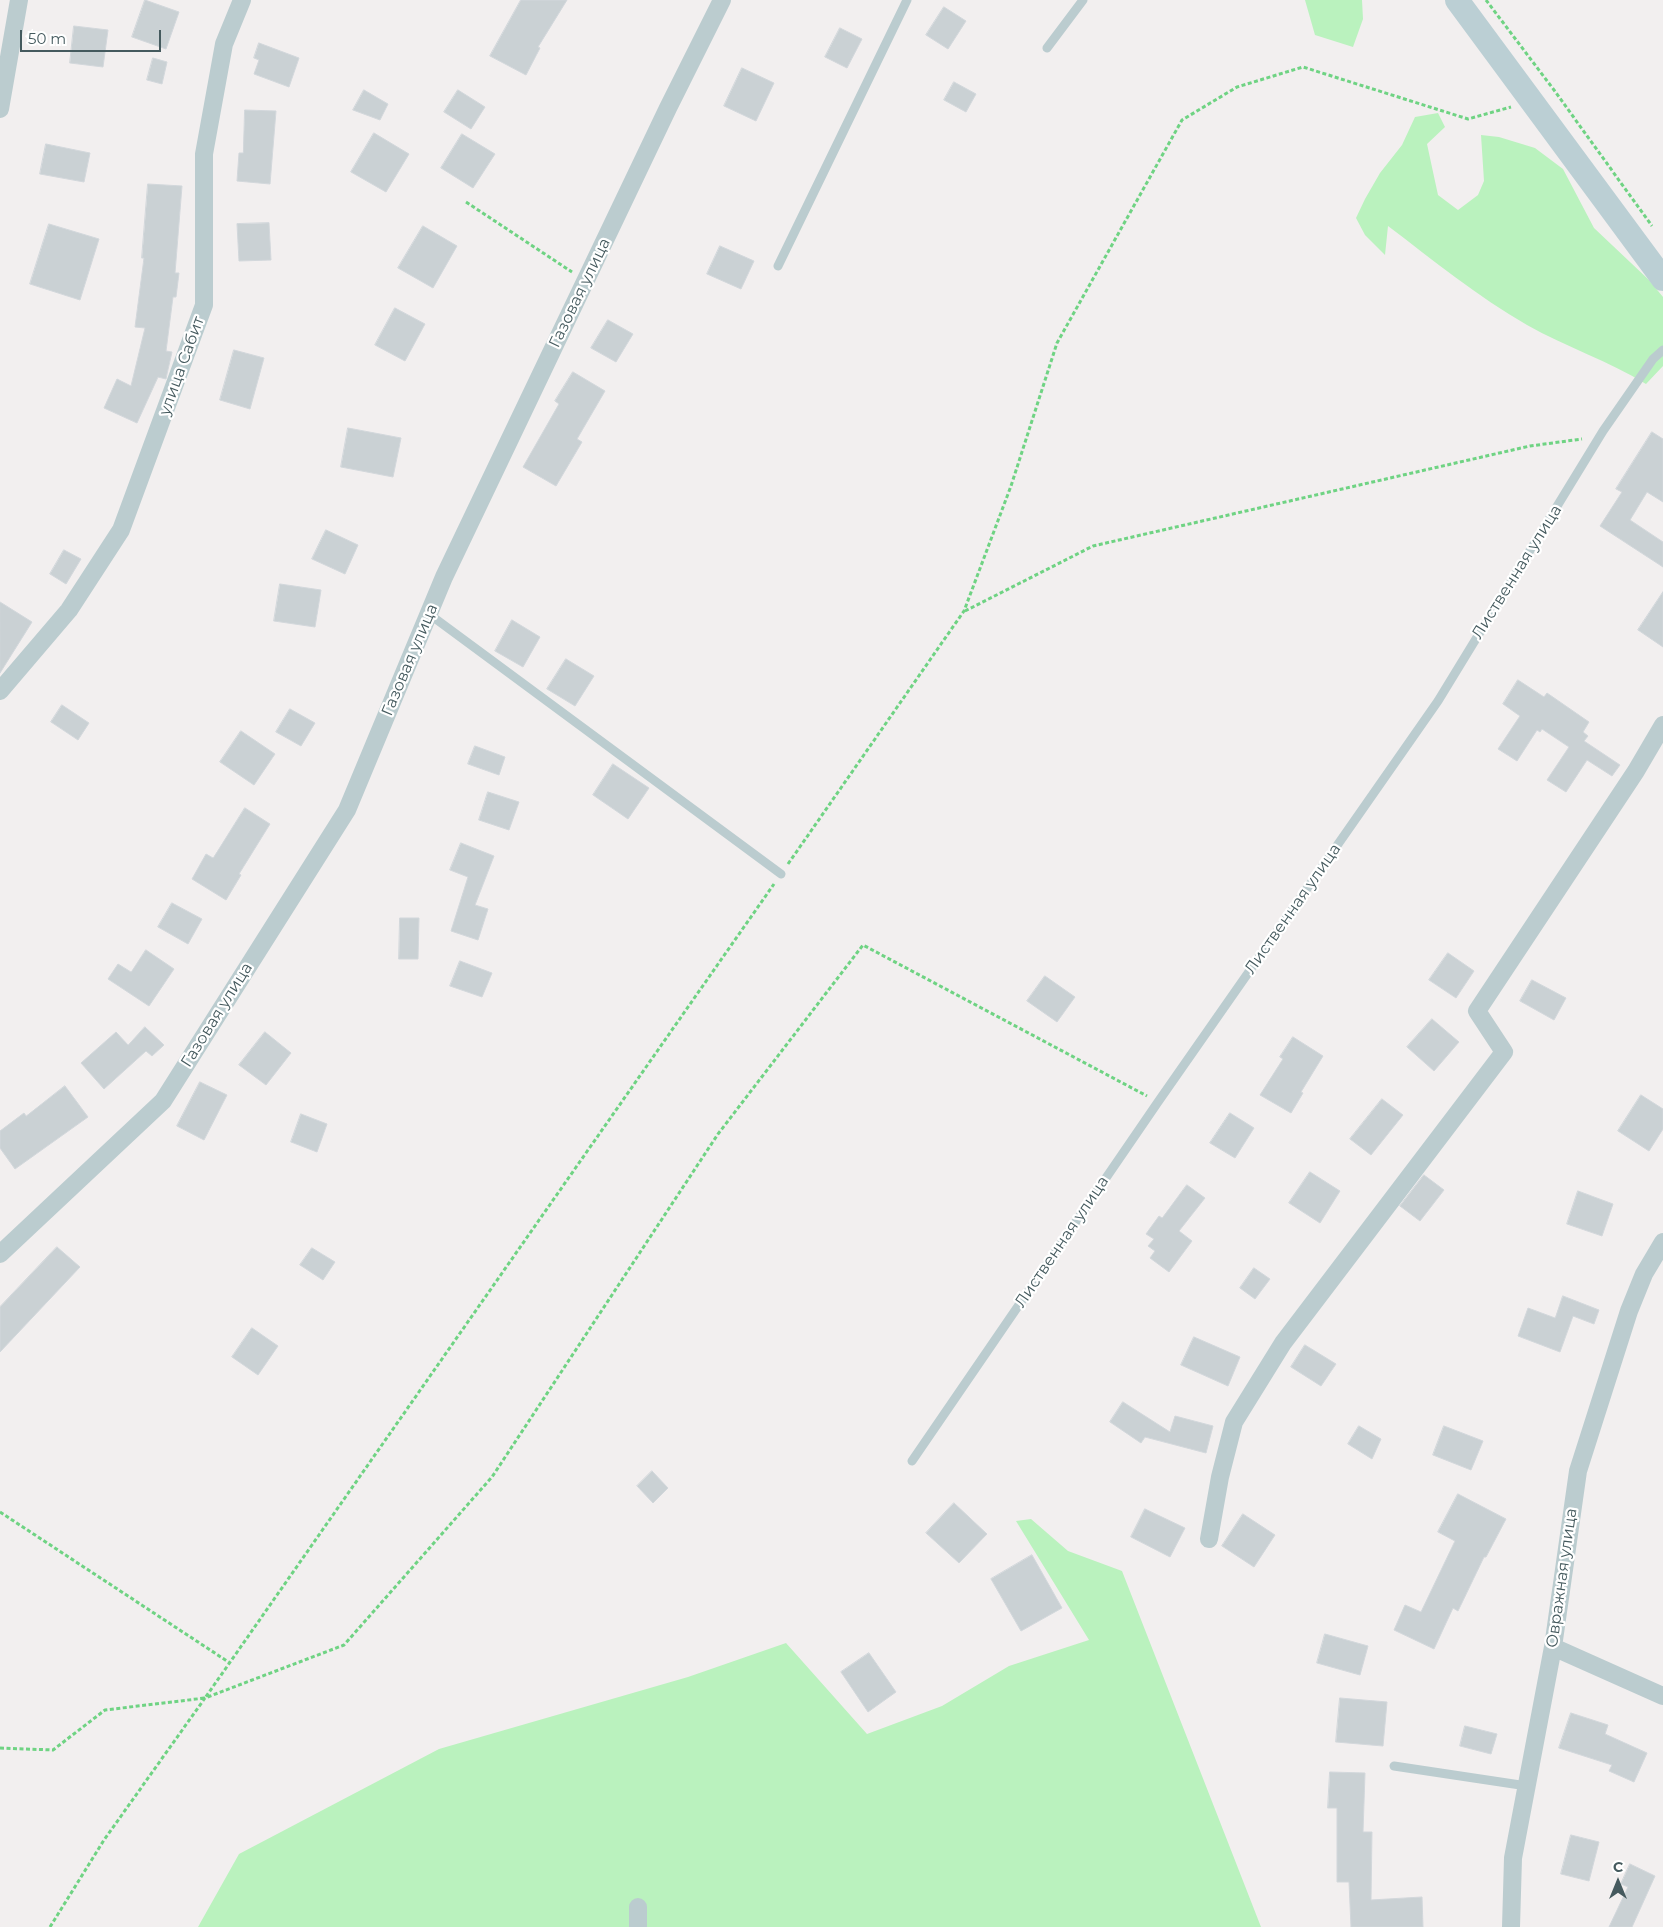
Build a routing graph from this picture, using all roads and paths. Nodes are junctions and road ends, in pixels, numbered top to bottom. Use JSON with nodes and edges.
{"nodes":[{"id":1,"x":19,"y":0,"type":"edge"},
{"id":2,"x":242,"y":0,"type":"edge"},
{"id":3,"x":722,"y":0,"type":"edge"},
{"id":4,"x":907,"y":0,"type":"edge"},
{"id":5,"x":1083,"y":0,"type":"edge"},
{"id":6,"x":1457,"y":0,"type":"edge"},
{"id":7,"x":1486,"y":0,"type":"edge"},
{"id":8,"x":1047,"y":48,"type":"dead end"},
{"id":9,"x":4,"y":68,"type":"edge"},
{"id":10,"x":1531,"y":101,"type":"junction"},
{"id":11,"x":0,"y":109,"type":"edge"},
{"id":12,"x":466,"y":202,"type":"dead end"},
{"id":13,"x":1654,"y":228,"type":"dead end"},
{"id":14,"x":778,"y":266,"type":"dead end"},
{"id":15,"x":1663,"y":279,"type":"edge"},
{"id":16,"x":586,"y":280,"type":"junction"},
{"id":17,"x":1663,"y":350,"type":"edge"},
{"id":18,"x":1603,"y":431,"type":"junction"},
{"id":19,"x":964,"y":611,"type":"junction"},
{"id":20,"x":429,"y":614,"type":"junction"},
{"id":21,"x":0,"y":691,"type":"edge"},
{"id":22,"x":1663,"y":725,"type":"edge"},
{"id":23,"x":781,"y":874,"type":"junction"},
{"id":24,"x":1158,"y":1102,"type":"junction"},
{"id":25,"x":1663,"y":1242,"type":"edge"},
{"id":26,"x":0,"y":1254,"type":"edge"},
{"id":27,"x":912,"y":1461,"type":"dead end"},
{"id":28,"x":0,"y":1512,"type":"edge"},
{"id":29,"x":1209,"y":1538,"type":"dead end"},
{"id":30,"x":1553,"y":1647,"type":"junction"},
{"id":31,"x":230,"y":1663,"type":"junction"},
{"id":32,"x":1663,"y":1696,"type":"edge"},
{"id":33,"x":205,"y":1698,"type":"junction"},
{"id":34,"x":0,"y":1748,"type":"edge"},
{"id":35,"x":1394,"y":1766,"type":"dead end"},
{"id":36,"x":1527,"y":1786,"type":"junction"},
{"id":37,"x":638,"y":1907,"type":"dead end"},
{"id":38,"x":50,"y":1927,"type":"edge"},
{"id":39,"x":638,"y":1927,"type":"edge"},
{"id":40,"x":1511,"y":1927,"type":"edge"}],
"edges":[{"from":1,"to":9,"type":"street"},
{"from":2,"to":21,"type":"street","name":"улица Сабит"},
{"from":3,"to":16,"type":"street","name":"Газовая улица"},
{"from":4,"to":14,"type":"lane"},
{"from":5,"to":8,"type":"lane"},
{"from":6,"to":10,"type":"street"},
{"from":7,"to":13,"type":"path"},
{"from":9,"to":11,"type":"street"},
{"from":10,"to":15,"type":"street"},
{"from":10,"to":19,"type":"path"},
{"from":12,"to":16,"type":"path"},
{"from":16,"to":20,"type":"street","name":"Газовая улица"},
{"from":17,"to":18,"type":"lane","name":"Лиственная улица"},
{"from":18,"to":19,"type":"path"},
{"from":18,"to":24,"type":"lane","name":"Лиственная улица"},
{"from":19,"to":23,"type":"path"},
{"from":20,"to":23,"type":"lane"},
{"from":20,"to":26,"type":"street","name":"Газовая улица"},
{"from":22,"to":29,"type":"street"},
{"from":23,"to":31,"type":"path"},
{"from":24,"to":27,"type":"lane","name":"Лиственная улица"},
{"from":24,"to":33,"type":"path"},
{"from":25,"to":30,"type":"street","name":"Овражная улица"},
{"from":28,"to":31,"type":"path"},
{"from":30,"to":32,"type":"street"},
{"from":30,"to":36,"type":"street","name":"Овражная улица"},
{"from":31,"to":33,"type":"path"},
{"from":33,"to":34,"type":"path"},
{"from":33,"to":38,"type":"path"},
{"from":35,"to":36,"type":"lane"},
{"from":36,"to":40,"type":"street","name":"Овражная улица"},
{"from":37,"to":39,"type":"street"}]}
